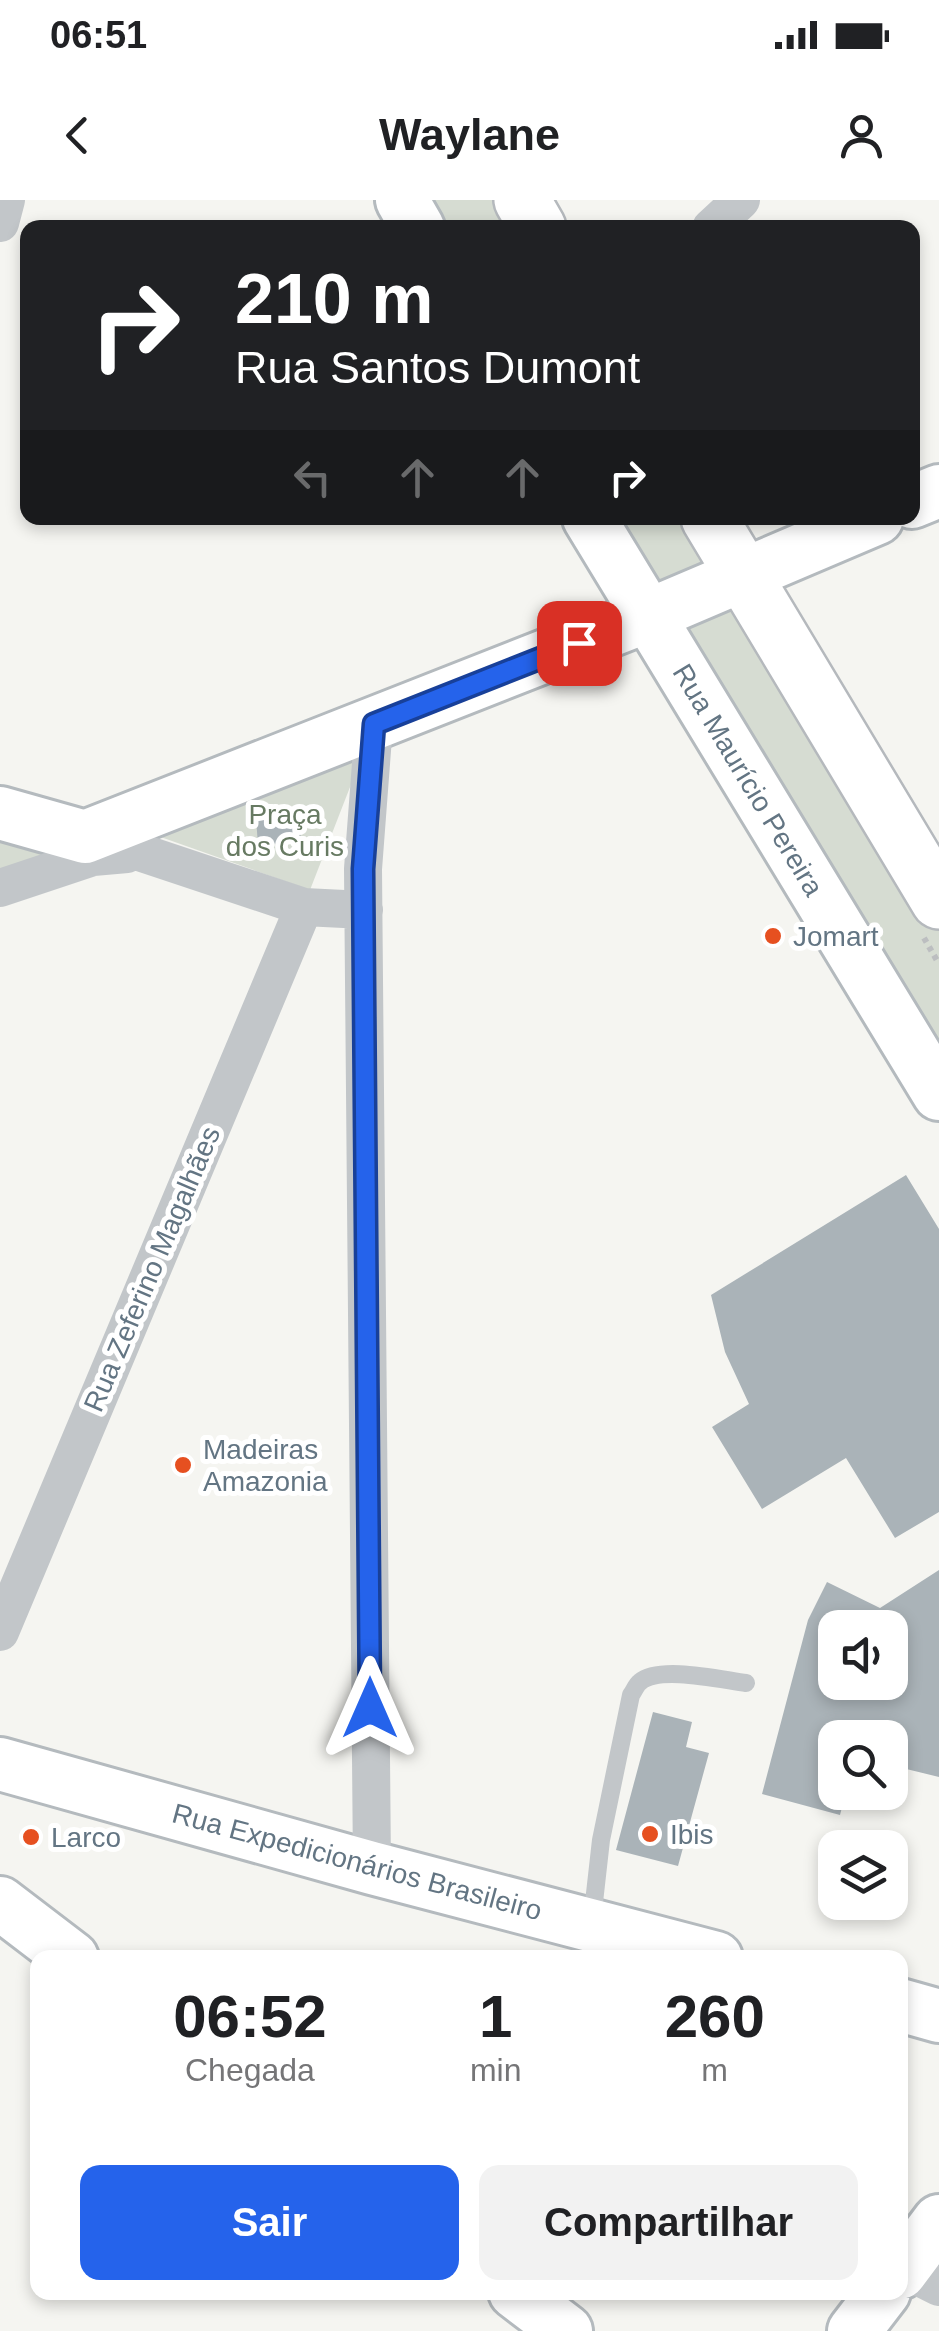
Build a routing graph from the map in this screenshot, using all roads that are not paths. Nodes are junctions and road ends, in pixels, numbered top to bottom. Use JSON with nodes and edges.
{"nodes":[{"id":1,"x":6,"y":200,"type":"edge"},
{"id":2,"x":741,"y":200,"type":"edge"},
{"id":3,"x":720,"y":220,"type":"edge"},
{"id":4,"x":0,"y":223,"type":"edge"},
{"id":5,"x":593,"y":525,"type":"edge"},
{"id":6,"x":713,"y":525,"type":"edge"},
{"id":7,"x":862,"y":525,"type":"edge"},
{"id":8,"x":744,"y":575,"type":"junction"},
{"id":9,"x":647,"y":616,"type":"junction"},
{"id":10,"x":374,"y":724,"type":"junction"},
{"id":11,"x":0,"y":813,"type":"edge"},
{"id":12,"x":85,"y":837,"type":"junction"},
{"id":13,"x":142,"y":852,"type":"junction"},
{"id":14,"x":0,"y":888,"type":"edge"},
{"id":15,"x":939,"y":901,"type":"edge"},
{"id":16,"x":304,"y":907,"type":"junction"},
{"id":17,"x":364,"y":910,"type":"junction"},
{"id":18,"x":939,"y":1094,"type":"edge"},
{"id":19,"x":0,"y":1632,"type":"edge"},
{"id":20,"x":746,"y":1683,"type":"dead end"},
{"id":21,"x":0,"y":1764,"type":"edge"},
{"id":22,"x":372,"y":1868,"type":"junction"},
{"id":23,"x":0,"y":1903,"type":"edge"},
{"id":24,"x":591,"y":1925,"type":"junction"},
{"id":25,"x":62,"y":1950,"type":"edge"},
{"id":26,"x":686,"y":1950,"type":"edge"},
{"id":27,"x":908,"y":2008,"type":"edge"},
{"id":28,"x":939,"y":2016,"type":"edge"},
{"id":29,"x":939,"y":2221,"type":"edge"},
{"id":30,"x":908,"y":2276,"type":"edge"},
{"id":31,"x":525,"y":2300,"type":"edge"},
{"id":32,"x":886,"y":2300,"type":"edge"},
{"id":33,"x":566,"y":2331,"type":"edge"},
{"id":34,"x":854,"y":2331,"type":"edge"}],
"edges":[{"from":1,"to":4,"type":"street"},
{"from":2,"to":3,"type":"street"},
{"from":5,"to":9,"type":"street","name":"Rua Maurício Pereira"},
{"from":6,"to":8,"type":"main road"},
{"from":7,"to":8,"type":"street"},
{"from":8,"to":9,"type":"street"},
{"from":8,"to":15,"type":"main road"},
{"from":9,"to":10,"type":"street"},
{"from":9,"to":18,"type":"street","name":"Rua Maurício Pereira"},
{"from":10,"to":12,"type":"street"},
{"from":10,"to":17,"type":"street"},
{"from":11,"to":12,"type":"street"},
{"from":12,"to":13,"type":"street"},
{"from":13,"to":14,"type":"street"},
{"from":13,"to":16,"type":"street"},
{"from":16,"to":17,"type":"street"},
{"from":16,"to":19,"type":"street","name":"Rua Zeferino Magalhães"},
{"from":17,"to":22,"type":"street"},
{"from":20,"to":24,"type":"lane"},
{"from":21,"to":22,"type":"street","name":"Rua Expedicionários Brasileiro"},
{"from":22,"to":24,"type":"street","name":"Rua Expedicionários Brasileiro"},
{"from":23,"to":25,"type":"street"},
{"from":24,"to":26,"type":"street","name":"Rua Expedicionários Brasileiro"},
{"from":27,"to":28,"type":"street"},
{"from":29,"to":30,"type":"street"},
{"from":31,"to":33,"type":"street"},
{"from":32,"to":34,"type":"street"}]}
